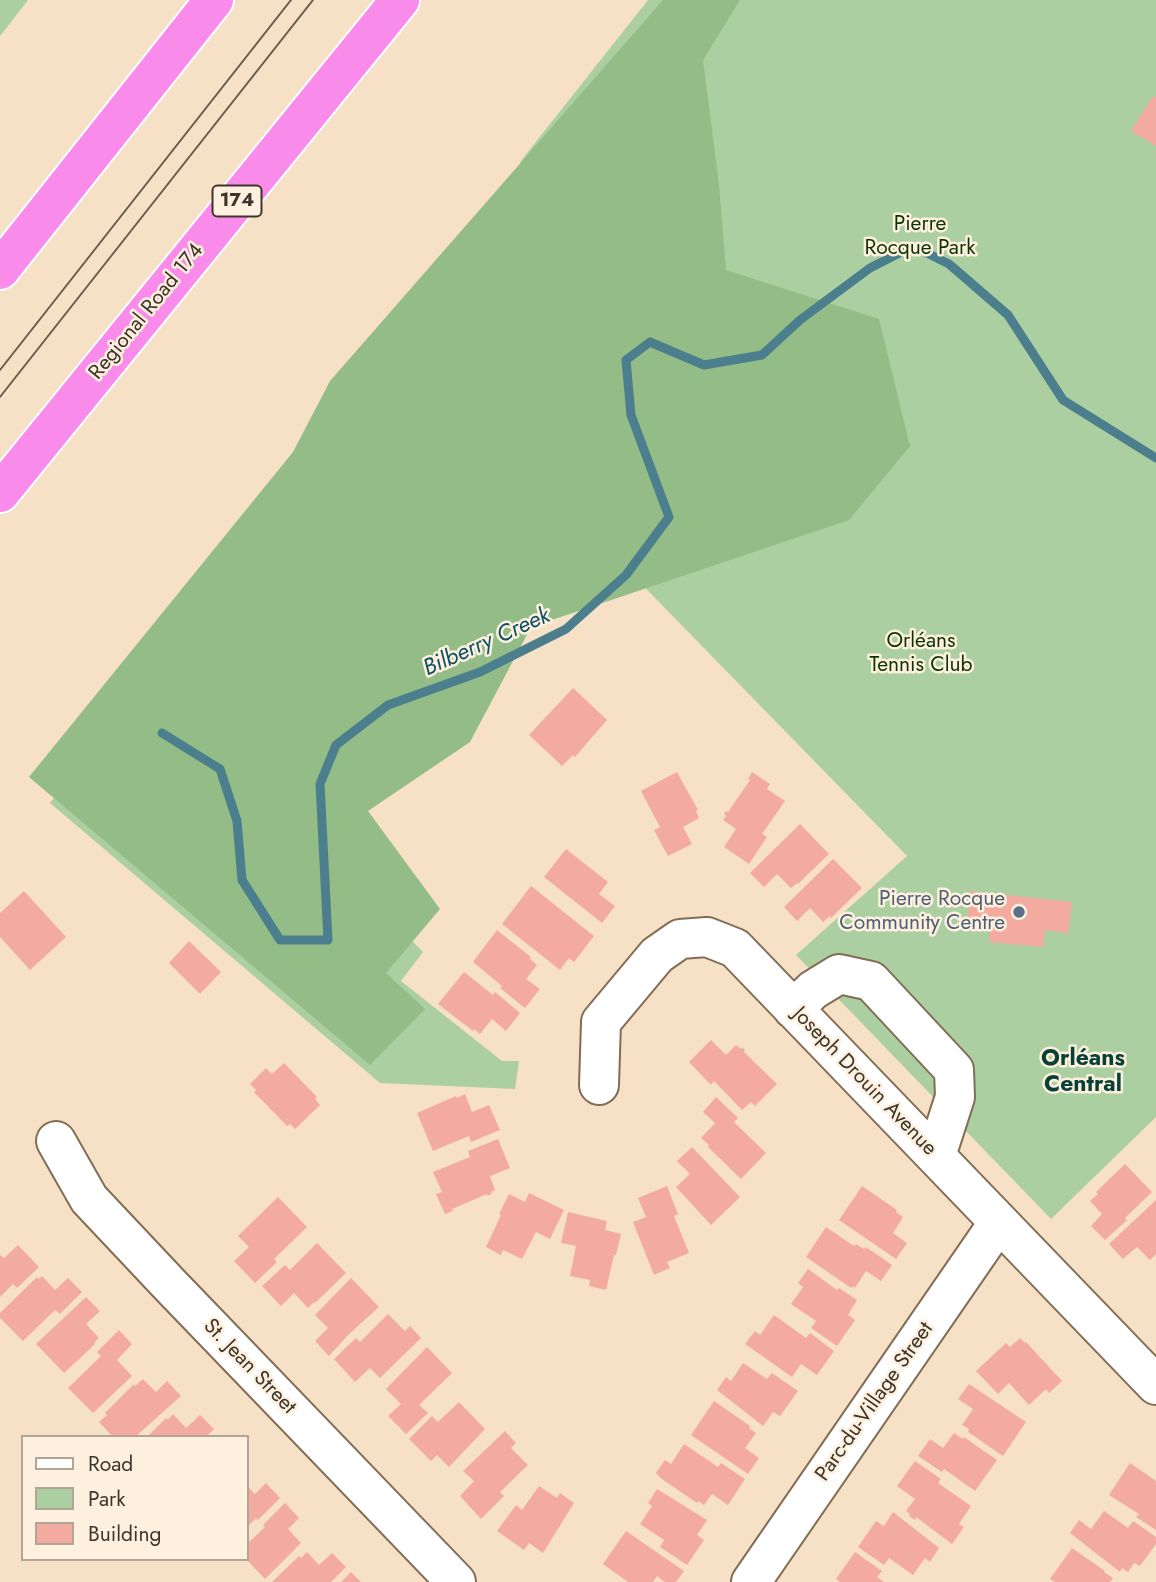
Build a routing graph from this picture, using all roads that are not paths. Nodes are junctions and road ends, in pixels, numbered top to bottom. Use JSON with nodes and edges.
{"nodes":[{"id":1,"x":214,"y":0,"type":"edge"},
{"id":2,"x":401,"y":0,"type":"edge"},
{"id":3,"x":0,"y":270,"type":"edge"},
{"id":4,"x":0,"y":493,"type":"edge"},
{"id":5,"x":793,"y":1009,"type":"junction"},
{"id":6,"x":599,"y":1085,"type":"dead end"},
{"id":7,"x":56,"y":1141,"type":"dead end"},
{"id":8,"x":936,"y":1156,"type":"junction"},
{"id":9,"x":999,"y":1222,"type":"junction"},
{"id":10,"x":1156,"y":1385,"type":"edge"},
{"id":11,"x":456,"y":1582,"type":"edge"},
{"id":12,"x":751,"y":1582,"type":"edge"}],
"edges":[{"from":1,"to":3,"type":"highway"},
{"from":2,"to":4,"type":"highway","name":"Regional Road 174","number":"174"},
{"from":5,"to":6,"type":"street","name":"Joseph Drouin Avenue"},
{"from":5,"to":8,"type":"street","name":"Joseph Drouin Avenue"},
{"from":5,"to":8,"type":"street"},
{"from":7,"to":11,"type":"street","name":"St. Jean Street"},
{"from":8,"to":9,"type":"street","name":"Joseph Drouin Avenue"},
{"from":9,"to":10,"type":"street","name":"Joseph Drouin Avenue"},
{"from":9,"to":12,"type":"street","name":"Parc-du-Village Street"}]}
